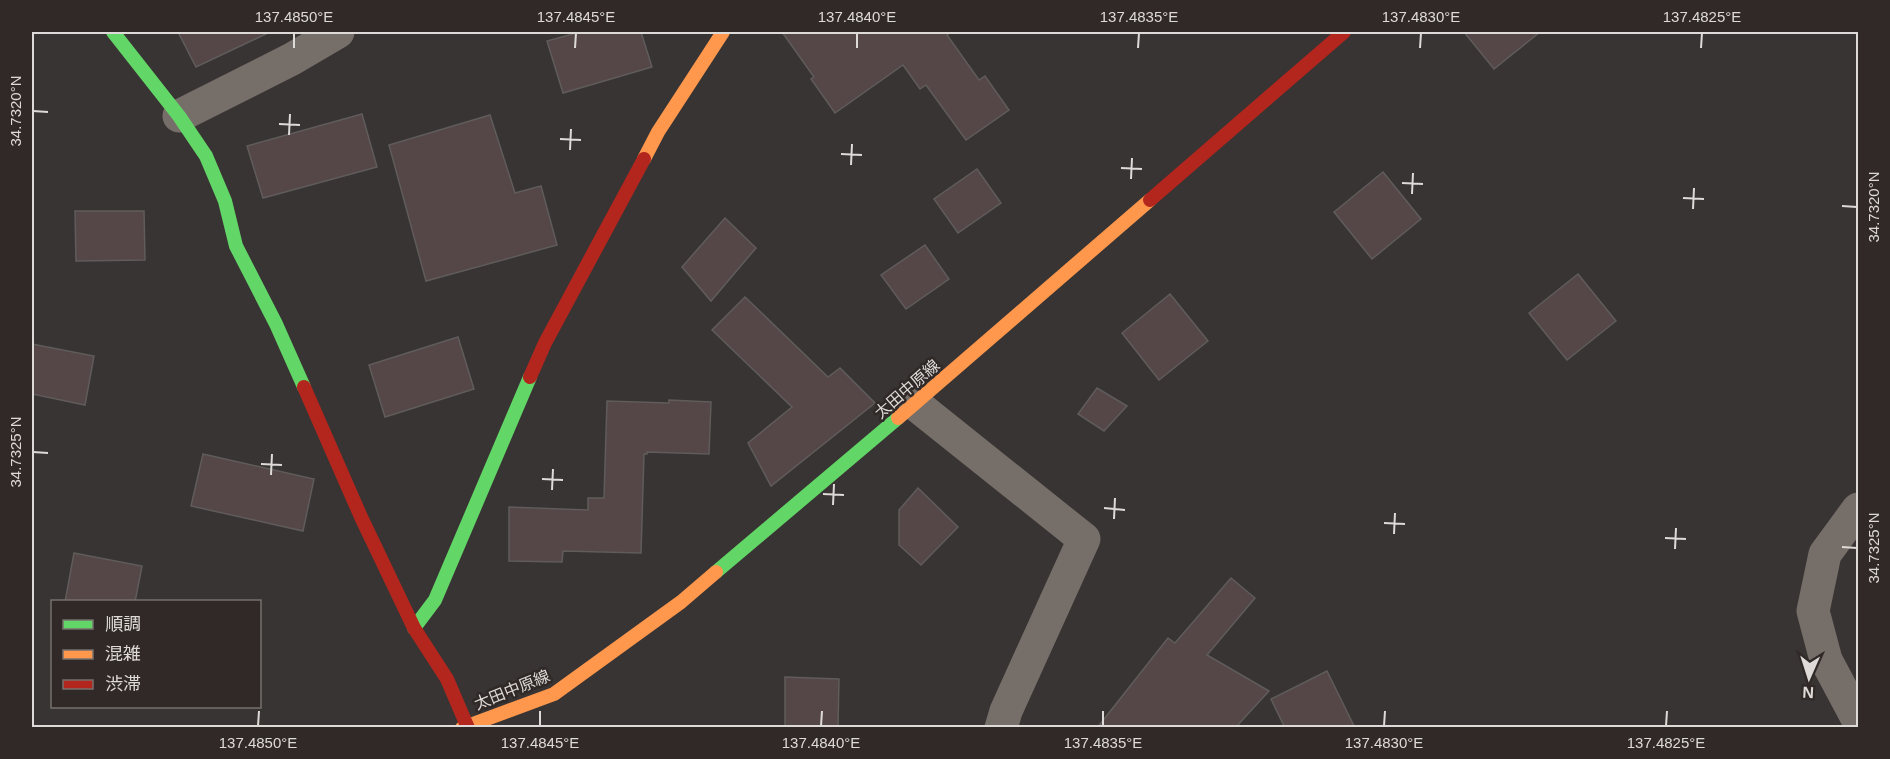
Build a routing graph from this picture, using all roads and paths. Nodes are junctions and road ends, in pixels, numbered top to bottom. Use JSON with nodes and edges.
{"nodes":[{"id":1,"x":113,"y":32,"type":"edge"},
{"id":2,"x":338,"y":32,"type":"edge"},
{"id":3,"x":723,"y":32,"type":"edge"},
{"id":4,"x":1344,"y":32,"type":"edge"},
{"id":5,"x":178,"y":116,"type":"junction"},
{"id":6,"x":915,"y":404,"type":"junction"},
{"id":7,"x":1858,"y":508,"type":"edge"},
{"id":8,"x":414,"y":628,"type":"junction"},
{"id":9,"x":1858,"y":720,"type":"edge"},
{"id":10,"x":466,"y":727,"type":"edge"},
{"id":11,"x":1001,"y":728,"type":"edge"}],
"edges":[{"from":1,"to":5,"type":"street"},
{"from":2,"to":5,"type":"street"},
{"from":3,"to":8,"type":"street"},
{"from":4,"to":6,"type":"street","name":"太田中原線"},
{"from":5,"to":8,"type":"street"},
{"from":6,"to":10,"type":"street","name":"太田中原線"},
{"from":6,"to":11,"type":"street"},
{"from":7,"to":9,"type":"street"},
{"from":8,"to":10,"type":"street"}]}
